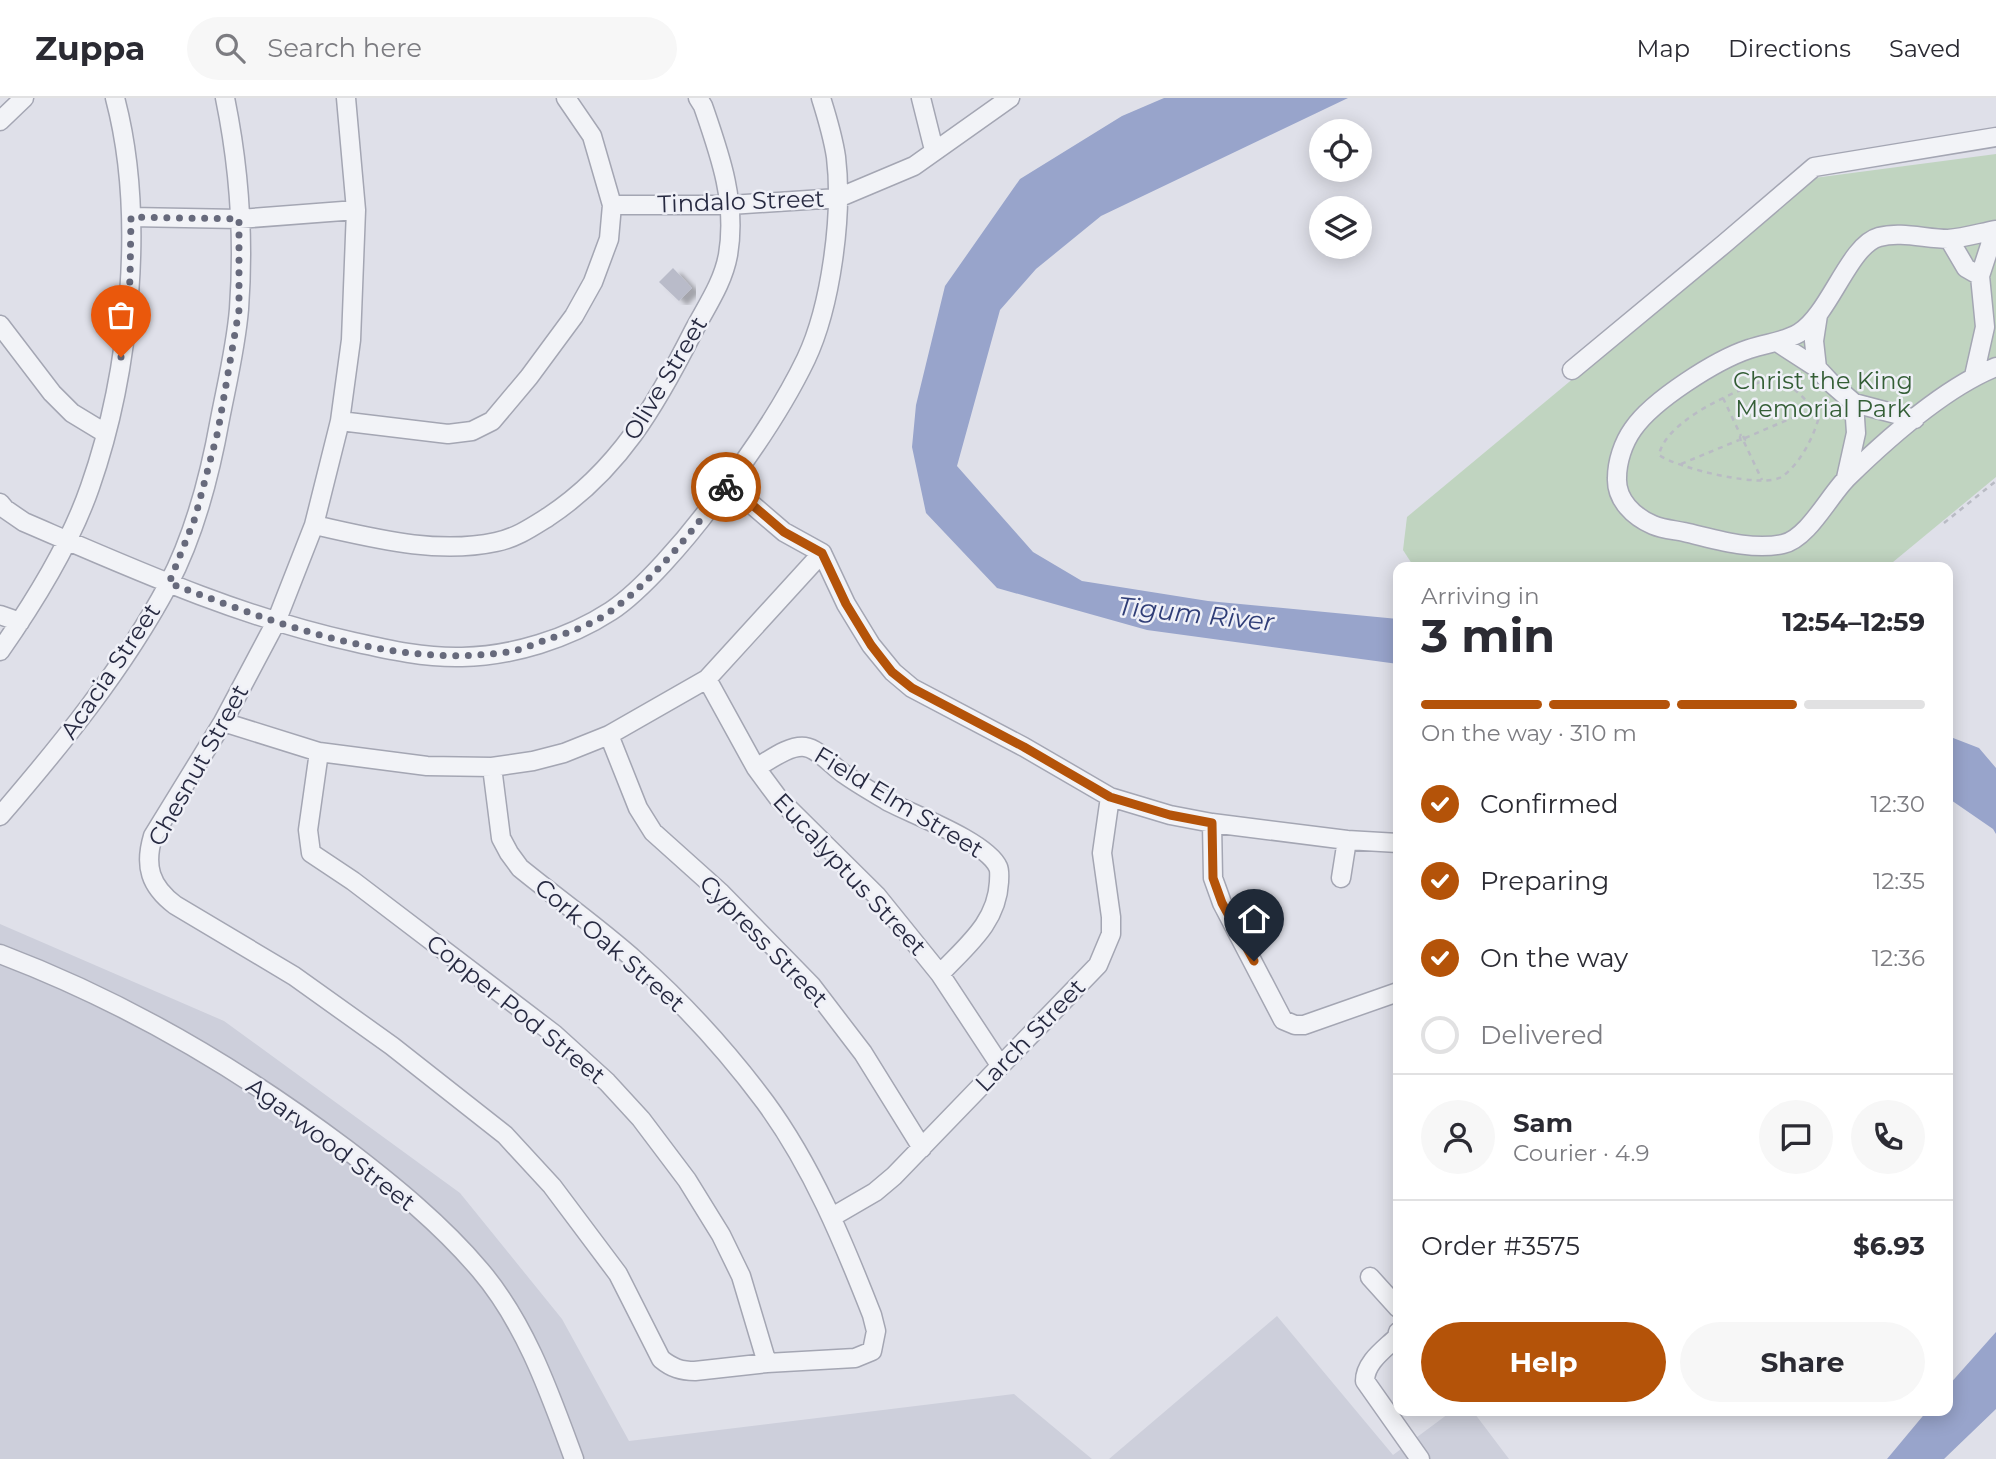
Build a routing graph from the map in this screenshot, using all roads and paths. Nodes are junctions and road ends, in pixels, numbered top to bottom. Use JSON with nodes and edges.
{"nodes":[{"id":1,"x":24,"y":98,"type":"edge"},
{"id":2,"x":115,"y":98,"type":"edge"},
{"id":3,"x":225,"y":98,"type":"edge"},
{"id":4,"x":346,"y":98,"type":"edge"},
{"id":5,"x":566,"y":98,"type":"edge"},
{"id":6,"x":698,"y":98,"type":"edge"},
{"id":7,"x":821,"y":98,"type":"edge"},
{"id":8,"x":921,"y":98,"type":"edge"},
{"id":9,"x":1010,"y":98,"type":"edge"},
{"id":10,"x":0,"y":121,"type":"edge"},
{"id":11,"x":1996,"y":137,"type":"edge"},
{"id":12,"x":934,"y":150,"type":"junction"},
{"id":13,"x":838,"y":198,"type":"junction"},
{"id":14,"x":612,"y":205,"type":"junction"},
{"id":15,"x":730,"y":205,"type":"junction"},
{"id":16,"x":356,"y":210,"type":"junction"},
{"id":17,"x":131,"y":217,"type":"junction"},
{"id":18,"x":239,"y":219,"type":"junction"},
{"id":19,"x":1995,"y":230,"type":"edge"},
{"id":20,"x":1949,"y":239,"type":"junction"},
{"id":21,"x":1980,"y":276,"type":"junction"},
{"id":22,"x":1818,"y":315,"type":"junction"},
{"id":23,"x":0,"y":325,"type":"edge"},
{"id":24,"x":1990,"y":332,"type":"edge"},
{"id":25,"x":1777,"y":342,"type":"junction"},
{"id":26,"x":1996,"y":367,"type":"edge"},
{"id":27,"x":1817,"y":368,"type":"junction"},
{"id":28,"x":1572,"y":370,"type":"dead end"},
{"id":29,"x":1974,"y":376,"type":"junction"},
{"id":30,"x":1723,"y":397,"type":"junction"},
{"id":31,"x":1854,"y":403,"type":"junction"},
{"id":32,"x":1814,"y":409,"type":"junction"},
{"id":33,"x":1916,"y":419,"type":"junction"},
{"id":34,"x":340,"y":421,"type":"junction"},
{"id":35,"x":105,"y":433,"type":"junction"},
{"id":36,"x":1742,"y":439,"type":"junction"},
{"id":37,"x":1679,"y":465,"type":"junction"},
{"id":38,"x":1846,"y":479,"type":"junction"},
{"id":39,"x":1762,"y":480,"type":"junction"},
{"id":40,"x":1996,"y":481,"type":"edge"},
{"id":41,"x":728,"y":484,"type":"junction"},
{"id":42,"x":0,"y":503,"type":"edge"},
{"id":43,"x":1944,"y":523,"type":"dead end"},
{"id":44,"x":313,"y":525,"type":"junction"},
{"id":45,"x":67,"y":541,"type":"junction"},
{"id":46,"x":822,"y":553,"type":"junction"},
{"id":47,"x":169,"y":583,"type":"junction"},
{"id":48,"x":0,"y":615,"type":"edge"},
{"id":49,"x":20,"y":622,"type":"junction"},
{"id":50,"x":276,"y":622,"type":"junction"},
{"id":51,"x":0,"y":651,"type":"edge"},
{"id":52,"x":707,"y":679,"type":"junction"},
{"id":53,"x":223,"y":722,"type":"junction"},
{"id":54,"x":609,"y":735,"type":"junction"},
{"id":55,"x":319,"y":752,"type":"junction"},
{"id":56,"x":492,"y":767,"type":"junction"},
{"id":57,"x":756,"y":768,"type":"junction"},
{"id":58,"x":1110,"y":797,"type":"junction"},
{"id":59,"x":0,"y":817,"type":"edge"},
{"id":60,"x":1212,"y":823,"type":"junction"},
{"id":61,"x":1346,"y":840,"type":"junction"},
{"id":62,"x":1393,"y":843,"type":"edge"},
{"id":63,"x":1342,"y":878,"type":"dead end"},
{"id":64,"x":0,"y":954,"type":"edge"},
{"id":65,"x":940,"y":974,"type":"junction"},
{"id":66,"x":1393,"y":994,"type":"edge"},
{"id":67,"x":1000,"y":1065,"type":"junction"},
{"id":68,"x":922,"y":1148,"type":"junction"},
{"id":69,"x":832,"y":1217,"type":"junction"},
{"id":70,"x":1370,"y":1277,"type":"dead end"},
{"id":71,"x":1393,"y":1302,"type":"edge"},
{"id":72,"x":1393,"y":1341,"type":"edge"},
{"id":73,"x":768,"y":1363,"type":"junction"},
{"id":74,"x":566,"y":1437,"type":"junction"},
{"id":75,"x":565,"y":1459,"type":"edge"},
{"id":76,"x":574,"y":1459,"type":"edge"},
{"id":77,"x":1420,"y":1459,"type":"edge"}],
"edges":[{"from":1,"to":10,"type":"street"},
{"from":2,"to":17,"type":"street"},
{"from":3,"to":18,"type":"street","name":"Acacia Street"},
{"from":4,"to":16,"type":"street","name":"Chesnut Street"},
{"from":5,"to":14,"type":"street"},
{"from":6,"to":15,"type":"street","name":"Olive Street"},
{"from":7,"to":13,"type":"street"},
{"from":8,"to":12,"type":"street"},
{"from":9,"to":12,"type":"street","name":"Tindalo Street"},
{"from":11,"to":28,"type":"street"},
{"from":12,"to":13,"type":"street","name":"Tindalo Street"},
{"from":13,"to":15,"type":"street","name":"Tindalo Street"},
{"from":13,"to":41,"type":"street"},
{"from":14,"to":15,"type":"street","name":"Tindalo Street"},
{"from":14,"to":34,"type":"street"},
{"from":15,"to":44,"type":"street","name":"Olive Street"},
{"from":16,"to":18,"type":"street"},
{"from":16,"to":34,"type":"street","name":"Chesnut Street"},
{"from":17,"to":18,"type":"street"},
{"from":17,"to":35,"type":"street"},
{"from":18,"to":47,"type":"street","name":"Acacia Street"},
{"from":19,"to":20,"type":"street"},
{"from":19,"to":21,"type":"street"},
{"from":20,"to":21,"type":"street"},
{"from":20,"to":22,"type":"street"},
{"from":21,"to":24,"type":"street"},
{"from":22,"to":25,"type":"street"},
{"from":22,"to":27,"type":"street"},
{"from":23,"to":35,"type":"street"},
{"from":24,"to":29,"type":"street"},
{"from":25,"to":27,"type":"street"},
{"from":25,"to":38,"type":"street"},
{"from":26,"to":29,"type":"street"},
{"from":27,"to":31,"type":"street"},
{"from":29,"to":33,"type":"street"},
{"from":30,"to":32,"type":"path"},
{"from":30,"to":36,"type":"path"},
{"from":30,"to":37,"type":"path"},
{"from":31,"to":33,"type":"street"},
{"from":31,"to":38,"type":"street"},
{"from":32,"to":36,"type":"path"},
{"from":32,"to":39,"type":"path"},
{"from":33,"to":38,"type":"street"},
{"from":34,"to":44,"type":"street","name":"Chesnut Street"},
{"from":35,"to":45,"type":"street"},
{"from":36,"to":37,"type":"path"},
{"from":36,"to":39,"type":"path"},
{"from":37,"to":39,"type":"path"},
{"from":40,"to":43,"type":"path"},
{"from":41,"to":46,"type":"street"},
{"from":41,"to":50,"type":"street"},
{"from":42,"to":45,"type":"street"},
{"from":44,"to":50,"type":"street","name":"Chesnut Street"},
{"from":45,"to":47,"type":"street"},
{"from":45,"to":49,"type":"street"},
{"from":46,"to":52,"type":"street"},
{"from":46,"to":58,"type":"street"},
{"from":47,"to":50,"type":"street"},
{"from":47,"to":59,"type":"street","name":"Acacia Street"},
{"from":48,"to":49,"type":"street"},
{"from":49,"to":51,"type":"street"},
{"from":50,"to":53,"type":"street","name":"Chesnut Street"},
{"from":52,"to":54,"type":"street"},
{"from":52,"to":57,"type":"street","name":"Eucalyptus Street"},
{"from":53,"to":55,"type":"street"},
{"from":53,"to":73,"type":"street","name":"Chesnut Street"},
{"from":54,"to":56,"type":"street"},
{"from":54,"to":68,"type":"street","name":"Cypress Street"},
{"from":55,"to":56,"type":"street"},
{"from":55,"to":73,"type":"street","name":"Copper Pod Street"},
{"from":56,"to":69,"type":"street","name":"Cork Oak Street"},
{"from":57,"to":65,"type":"street","name":"Eucalyptus Street"},
{"from":57,"to":65,"type":"street","name":"Field Elm Street"},
{"from":58,"to":60,"type":"street"},
{"from":58,"to":67,"type":"street","name":"Larch Street"},
{"from":60,"to":61,"type":"street"},
{"from":60,"to":66,"type":"street"},
{"from":61,"to":62,"type":"street"},
{"from":61,"to":63,"type":"street"},
{"from":64,"to":74,"type":"street","name":"Agarwood Street"},
{"from":65,"to":67,"type":"street","name":"Eucalyptus Street"},
{"from":67,"to":68,"type":"street","name":"Larch Street"},
{"from":68,"to":69,"type":"street","name":"Larch Street"},
{"from":69,"to":73,"type":"street","name":"Cork Oak Street"},
{"from":70,"to":71,"type":"street"},
{"from":72,"to":77,"type":"street"},
{"from":74,"to":75,"type":"street","name":"Agarwood Street"},
{"from":74,"to":76,"type":"street","name":"Agarwood Street"}]}
